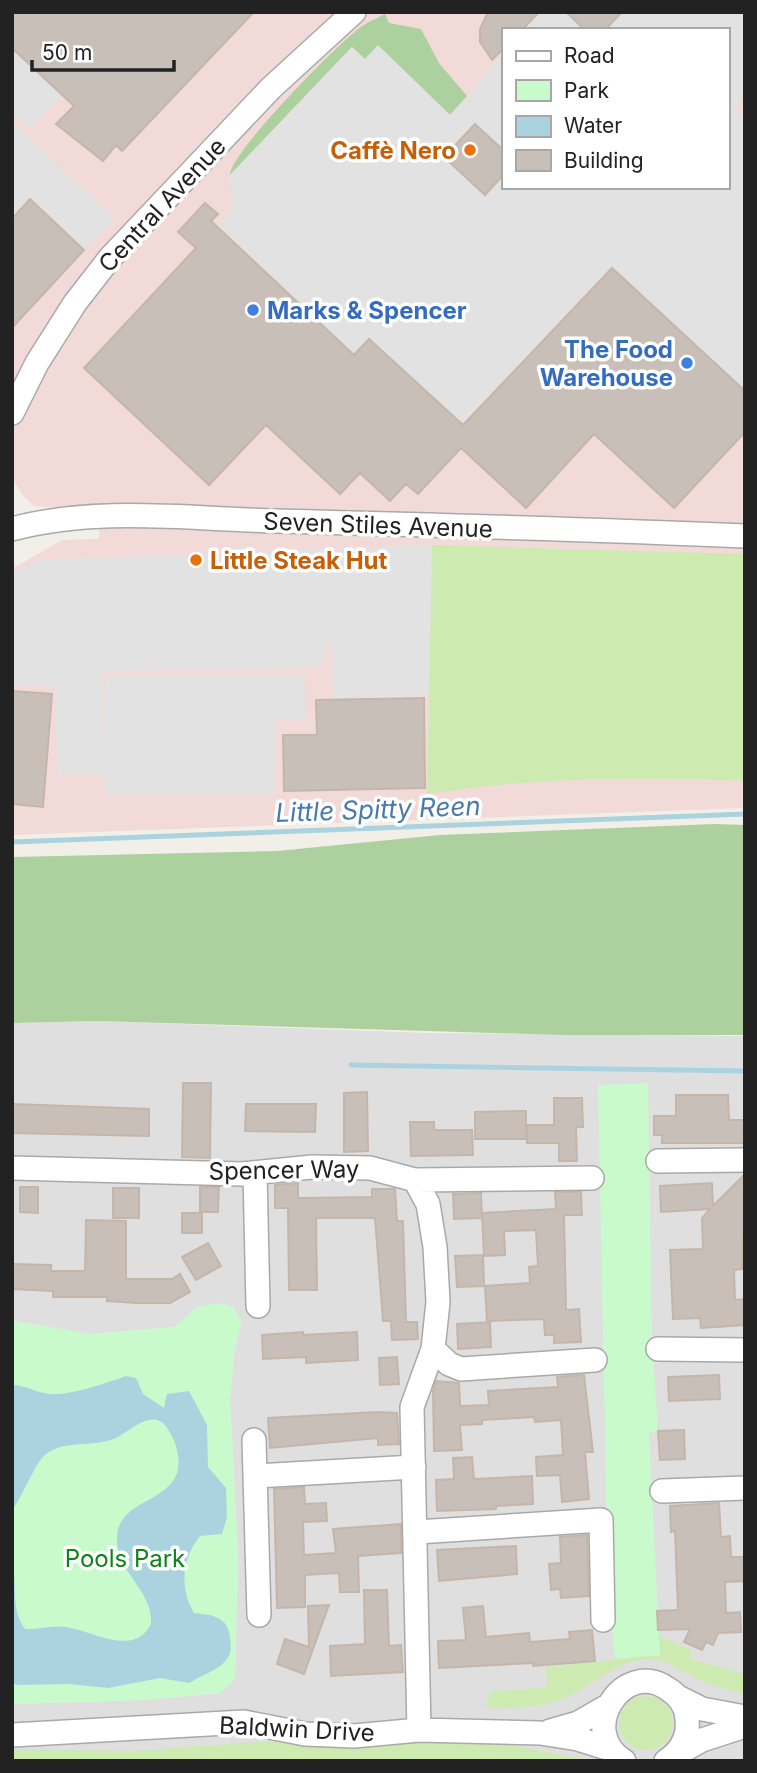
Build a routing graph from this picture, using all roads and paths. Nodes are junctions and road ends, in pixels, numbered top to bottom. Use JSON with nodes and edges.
{"nodes":[{"id":1,"x":354,"y":15,"type":"edge"},
{"id":2,"x":12,"y":413,"type":"edge"},
{"id":3,"x":12,"y":529,"type":"edge"},
{"id":4,"x":745,"y":536,"type":"edge"},
{"id":5,"x":745,"y":1160,"type":"edge"},
{"id":6,"x":658,"y":1161,"type":"dead end"},
{"id":7,"x":12,"y":1168,"type":"edge"},
{"id":8,"x":255,"y":1173,"type":"junction"},
{"id":9,"x":592,"y":1178,"type":"dead end"},
{"id":10,"x":415,"y":1180,"type":"junction"},
{"id":11,"x":258,"y":1306,"type":"dead end"},
{"id":12,"x":433,"y":1349,"type":"junction"},
{"id":13,"x":658,"y":1349,"type":"dead end"},
{"id":14,"x":745,"y":1350,"type":"edge"},
{"id":15,"x":594,"y":1360,"type":"dead end"},
{"id":16,"x":254,"y":1440,"type":"dead end"},
{"id":17,"x":414,"y":1467,"type":"junction"},
{"id":18,"x":256,"y":1476,"type":"junction"},
{"id":19,"x":745,"y":1488,"type":"edge"},
{"id":20,"x":662,"y":1491,"type":"dead end"},
{"id":21,"x":416,"y":1532,"type":"junction"},
{"id":22,"x":259,"y":1615,"type":"dead end"},
{"id":23,"x":603,"y":1619,"type":"dead end"},
{"id":24,"x":678,"y":1697,"type":"junction"},
{"id":25,"x":607,"y":1707,"type":"junction"},
{"id":26,"x":745,"y":1717,"type":"edge"},
{"id":27,"x":745,"y":1726,"type":"edge"},
{"id":28,"x":419,"y":1730,"type":"junction"},
{"id":29,"x":540,"y":1734,"type":"junction"},
{"id":30,"x":12,"y":1735,"type":"edge"},
{"id":31,"x":619,"y":1757,"type":"edge"},
{"id":32,"x":672,"y":1757,"type":"edge"}],
"edges":[{"from":1,"to":2,"type":"street","name":"Central Avenue"},
{"from":3,"to":4,"type":"street","name":"Seven Stiles Avenue"},
{"from":5,"to":6,"type":"street"},
{"from":7,"to":8,"type":"street","name":"Spencer Way"},
{"from":8,"to":10,"type":"street","name":"Spencer Way"},
{"from":8,"to":11,"type":"street"},
{"from":9,"to":10,"type":"street","name":"Spencer Way"},
{"from":10,"to":12,"type":"street"},
{"from":12,"to":15,"type":"street"},
{"from":12,"to":17,"type":"street"},
{"from":13,"to":14,"type":"street"},
{"from":16,"to":18,"type":"street"},
{"from":17,"to":18,"type":"street"},
{"from":17,"to":21,"type":"street"},
{"from":18,"to":22,"type":"street"},
{"from":19,"to":20,"type":"street"},
{"from":21,"to":23,"type":"street"},
{"from":21,"to":28,"type":"street"},
{"from":24,"to":25,"type":"street"},
{"from":24,"to":26,"type":"street"},
{"from":24,"to":32,"type":"street"},
{"from":25,"to":29,"type":"street"},
{"from":25,"to":31,"type":"street"},
{"from":27,"to":32,"type":"street"},
{"from":28,"to":29,"type":"street","name":"Baldwin Drive"},
{"from":28,"to":30,"type":"street","name":"Baldwin Drive"},
{"from":29,"to":31,"type":"street"}]}
